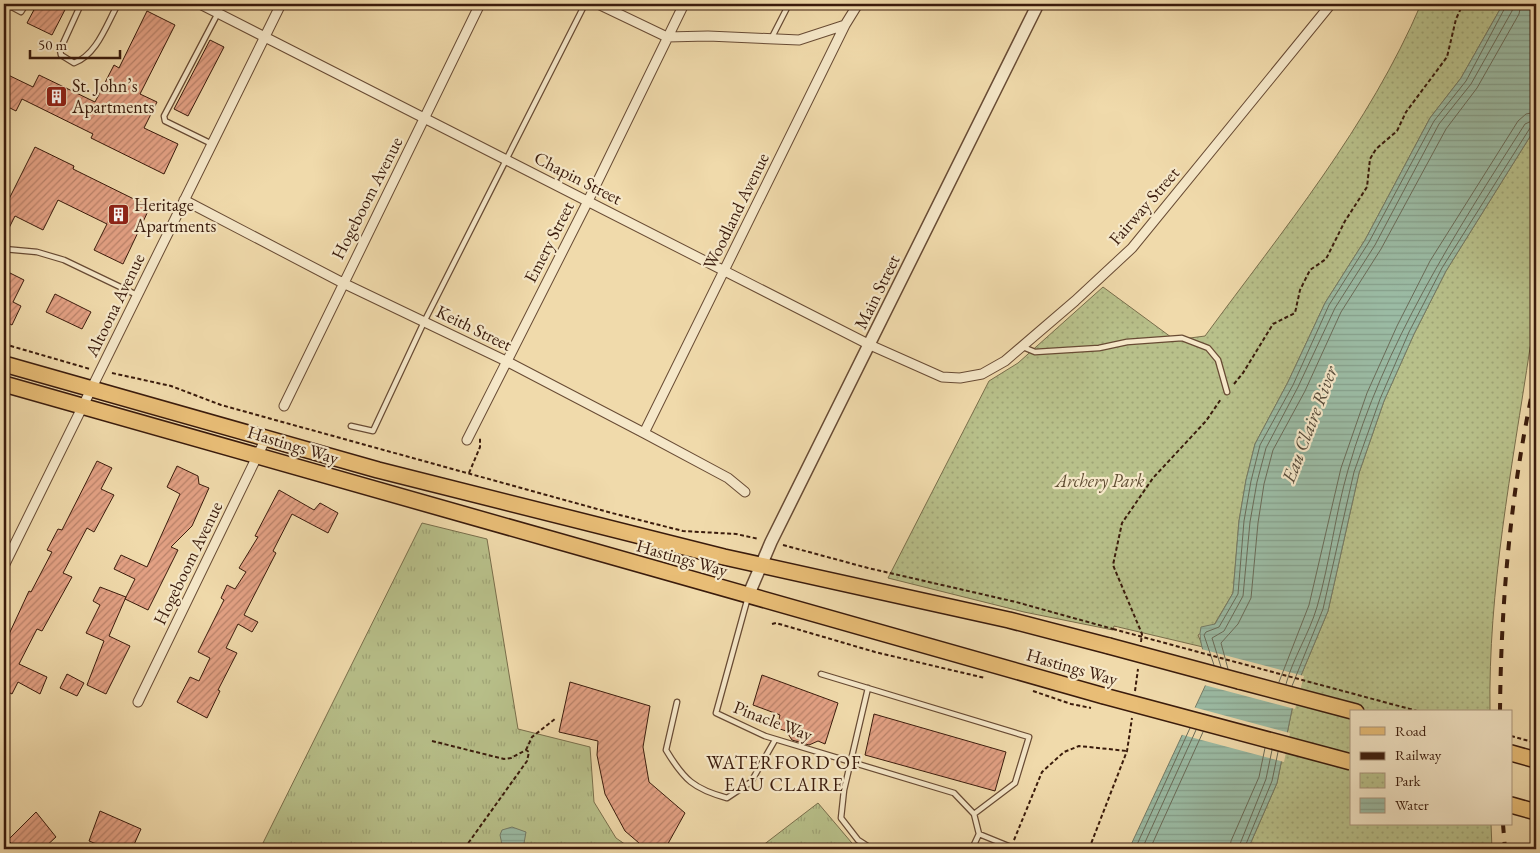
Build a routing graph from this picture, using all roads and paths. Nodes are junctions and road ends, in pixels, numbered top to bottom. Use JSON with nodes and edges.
{"nodes":[{"id":1,"x":6,"y":4,"type":"edge"},
{"id":2,"x":26,"y":4,"type":"edge"},
{"id":3,"x":81,"y":4,"type":"edge"},
{"id":4,"x":118,"y":4,"type":"edge"},
{"id":5,"x":200,"y":4,"type":"edge"},
{"id":6,"x":281,"y":4,"type":"edge"},
{"id":7,"x":480,"y":4,"type":"edge"},
{"id":8,"x":585,"y":4,"type":"edge"},
{"id":9,"x":598,"y":4,"type":"edge"},
{"id":10,"x":684,"y":4,"type":"edge"},
{"id":11,"x":789,"y":4,"type":"edge"},
{"id":12,"x":858,"y":4,"type":"edge"},
{"id":13,"x":1038,"y":4,"type":"edge"},
{"id":14,"x":1331,"y":4,"type":"edge"},
{"id":15,"x":1463,"y":4,"type":"edge"},
{"id":16,"x":218,"y":13,"type":"junction"},
{"id":17,"x":845,"y":25,"type":"junction"},
{"id":18,"x":265,"y":37,"type":"junction"},
{"id":19,"x":667,"y":37,"type":"junction"},
{"id":20,"x":771,"y":39,"type":"junction"},
{"id":21,"x":426,"y":118,"type":"junction"},
{"id":22,"x":212,"y":144,"type":"junction"},
{"id":23,"x":508,"y":160,"type":"junction"},
{"id":24,"x":184,"y":200,"type":"junction"},
{"id":25,"x":588,"y":201,"type":"junction"},
{"id":26,"x":4,"y":249,"type":"edge"},
{"id":27,"x":725,"y":272,"type":"junction"},
{"id":28,"x":343,"y":283,"type":"junction"},
{"id":29,"x":137,"y":295,"type":"junction"},
{"id":30,"x":424,"y":322,"type":"junction"},
{"id":31,"x":4,"y":344,"type":"edge"},
{"id":32,"x":870,"y":345,"type":"junction"},
{"id":33,"x":1021,"y":347,"type":"junction"},
{"id":34,"x":506,"y":362,"type":"junction"},
{"id":35,"x":4,"y":364,"type":"edge"},
{"id":36,"x":100,"y":371,"type":"junction"},
{"id":37,"x":942,"y":377,"type":"joint"},
{"id":38,"x":4,"y":384,"type":"edge"},
{"id":39,"x":92,"y":388,"type":"junction"},
{"id":40,"x":1227,"y":392,"type":"junction"},
{"id":41,"x":82,"y":406,"type":"junction"},
{"id":42,"x":284,"y":406,"type":"dead end"},
{"id":43,"x":351,"y":426,"type":"dead end"},
{"id":44,"x":482,"y":433,"type":"dead end"},
{"id":45,"x":644,"y":433,"type":"junction"},
{"id":46,"x":266,"y":438,"type":"junction"},
{"id":47,"x":467,"y":440,"type":"dead end"},
{"id":48,"x":259,"y":455,"type":"junction"},
{"id":49,"x":469,"y":473,"type":"junction"},
{"id":50,"x":745,"y":492,"type":"dead end"},
{"id":51,"x":771,"y":542,"type":"junction"},
{"id":52,"x":760,"y":564,"type":"junction"},
{"id":53,"x":4,"y":566,"type":"edge"},
{"id":54,"x":748,"y":596,"type":"junction"},
{"id":55,"x":772,"y":624,"type":"dead end"},
{"id":56,"x":1141,"y":644,"type":"dead end"},
{"id":57,"x":1139,"y":663,"type":"dead end"},
{"id":58,"x":821,"y":674,"type":"dead end"},
{"id":59,"x":988,"y":678,"type":"dead end"},
{"id":60,"x":868,"y":688,"type":"junction"},
{"id":61,"x":1029,"y":690,"type":"dead end"},
{"id":62,"x":1135,"y":692,"type":"dead end"},
{"id":63,"x":138,"y":702,"type":"dead end"},
{"id":64,"x":677,"y":702,"type":"dead end"},
{"id":65,"x":1093,"y":708,"type":"dead end"},
{"id":66,"x":1350,"y":710,"type":"edge"},
{"id":67,"x":1415,"y":710,"type":"edge"},
{"id":68,"x":1132,"y":712,"type":"dead end"},
{"id":69,"x":554,"y":719,"type":"dead end"},
{"id":70,"x":1512,"y":736,"type":"edge"},
{"id":71,"x":775,"y":740,"type":"junction"},
{"id":72,"x":432,"y":742,"type":"dead end"},
{"id":73,"x":1536,"y":743,"type":"edge"},
{"id":74,"x":526,"y":750,"type":"junction"},
{"id":75,"x":1127,"y":751,"type":"junction"},
{"id":76,"x":1512,"y":753,"type":"edge"},
{"id":77,"x":1536,"y":760,"type":"edge"},
{"id":78,"x":1350,"y":762,"type":"edge"},
{"id":79,"x":851,"y":763,"type":"junction"},
{"id":80,"x":1512,"y":805,"type":"edge"},
{"id":81,"x":1536,"y":812,"type":"edge"},
{"id":82,"x":974,"y":814,"type":"junction"},
{"id":83,"x":980,"y":834,"type":"junction"},
{"id":84,"x":1011,"y":848,"type":"edge"},
{"id":85,"x":464,"y":849,"type":"edge"},
{"id":86,"x":872,"y":849,"type":"edge"},
{"id":87,"x":972,"y":849,"type":"edge"},
{"id":88,"x":1089,"y":849,"type":"edge"}],
"edges":[{"from":1,"to":2,"type":"lane"},
{"from":3,"to":4,"type":"lane"},
{"from":5,"to":16,"type":"street","name":"Chapin Street"},
{"from":6,"to":18,"type":"street","name":"Altoona Avenue"},
{"from":7,"to":21,"type":"street","name":"Hogeboom Avenue"},
{"from":8,"to":23,"type":"lane"},
{"from":9,"to":19,"type":"street"},
{"from":10,"to":19,"type":"street","name":"Emery Street"},
{"from":11,"to":20,"type":"lane"},
{"from":12,"to":17,"type":"street","name":"Woodland Avenue"},
{"from":13,"to":32,"type":"street","name":"Main Street"},
{"from":14,"to":33,"type":"street","name":"Fairway Street"},
{"from":15,"to":40,"type":"path"},
{"from":16,"to":18,"type":"street","name":"Chapin Street"},
{"from":16,"to":22,"type":"lane"},
{"from":17,"to":20,"type":"street"},
{"from":17,"to":27,"type":"street","name":"Woodland Avenue"},
{"from":18,"to":21,"type":"street","name":"Chapin Street"},
{"from":18,"to":22,"type":"street","name":"Altoona Avenue"},
{"from":19,"to":20,"type":"street"},
{"from":19,"to":25,"type":"street","name":"Emery Street"},
{"from":21,"to":23,"type":"street","name":"Chapin Street"},
{"from":21,"to":28,"type":"street","name":"Hogeboom Avenue"},
{"from":22,"to":24,"type":"street","name":"Altoona Avenue"},
{"from":23,"to":25,"type":"street","name":"Chapin Street"},
{"from":23,"to":30,"type":"lane"},
{"from":24,"to":28,"type":"street","name":"Keith Street"},
{"from":24,"to":29,"type":"street","name":"Altoona Avenue"},
{"from":25,"to":27,"type":"street","name":"Chapin Street"},
{"from":25,"to":34,"type":"street","name":"Emery Street"},
{"from":26,"to":29,"type":"lane"},
{"from":27,"to":32,"type":"street","name":"Chapin Street"},
{"from":27,"to":45,"type":"street","name":"Woodland Avenue"},
{"from":28,"to":30,"type":"street","name":"Keith Street"},
{"from":28,"to":42,"type":"street","name":"Hogeboom Avenue"},
{"from":29,"to":36,"type":"street","name":"Altoona Avenue"},
{"from":30,"to":34,"type":"street","name":"Keith Street"},
{"from":30,"to":43,"type":"lane"},
{"from":31,"to":36,"type":"path"},
{"from":32,"to":37,"type":"street","name":"Chapin Street"},
{"from":32,"to":51,"type":"street","name":"Main Street"},
{"from":33,"to":37,"type":"street","name":"Fairway Street"},
{"from":33,"to":40,"type":"lane"},
{"from":34,"to":45,"type":"street","name":"Keith Street"},
{"from":34,"to":47,"type":"street","name":"Emery Street"},
{"from":35,"to":39,"type":"main road","name":"Hastings Way"},
{"from":36,"to":39,"type":"street","name":"Altoona Avenue"},
{"from":36,"to":49,"type":"path"},
{"from":38,"to":41,"type":"main road","name":"Hastings Way"},
{"from":39,"to":41,"type":"street","name":"Altoona Avenue"},
{"from":39,"to":46,"type":"main road","name":"Hastings Way"},
{"from":40,"to":56,"type":"path"},
{"from":41,"to":48,"type":"main road","name":"Hastings Way"},
{"from":41,"to":53,"type":"street","name":"Altoona Avenue"},
{"from":44,"to":49,"type":"path"},
{"from":45,"to":50,"type":"street","name":"Keith Street"},
{"from":46,"to":48,"type":"street","name":"Hogeboom Avenue"},
{"from":46,"to":52,"type":"main road","name":"Hastings Way"},
{"from":48,"to":54,"type":"main road","name":"Hastings Way"},
{"from":48,"to":63,"type":"street","name":"Hogeboom Avenue"},
{"from":49,"to":51,"type":"path"},
{"from":51,"to":52,"type":"street","name":"Main Street"},
{"from":51,"to":67,"type":"path","bridge":true},
{"from":52,"to":54,"type":"street","name":"Main Street"},
{"from":52,"to":66,"type":"main road","name":"Hastings Way","bridge":true},
{"from":54,"to":71,"type":"lane","name":"Pinacle Way"},
{"from":54,"to":78,"type":"main road","name":"Hastings Way","bridge":true},
{"from":55,"to":59,"type":"path"},
{"from":57,"to":62,"type":"path"},
{"from":58,"to":60,"type":"lane"},
{"from":60,"to":79,"type":"lane"},
{"from":60,"to":82,"type":"lane"},
{"from":61,"to":65,"type":"path"},
{"from":64,"to":71,"type":"lane"},
{"from":68,"to":75,"type":"path"},
{"from":69,"to":74,"type":"path"},
{"from":70,"to":73,"type":"path"},
{"from":71,"to":79,"type":"lane","name":"Pinacle Way"},
{"from":72,"to":74,"type":"path"},
{"from":74,"to":85,"type":"path"},
{"from":75,"to":84,"type":"path"},
{"from":75,"to":88,"type":"path"},
{"from":76,"to":77,"type":"main road"},
{"from":79,"to":82,"type":"lane","name":"Pinacle Way"},
{"from":79,"to":86,"type":"lane"},
{"from":80,"to":81,"type":"main road"},
{"from":82,"to":83,"type":"lane","name":"Pinacle Way"},
{"from":83,"to":84,"type":"lane"},
{"from":83,"to":87,"type":"lane"}]}
